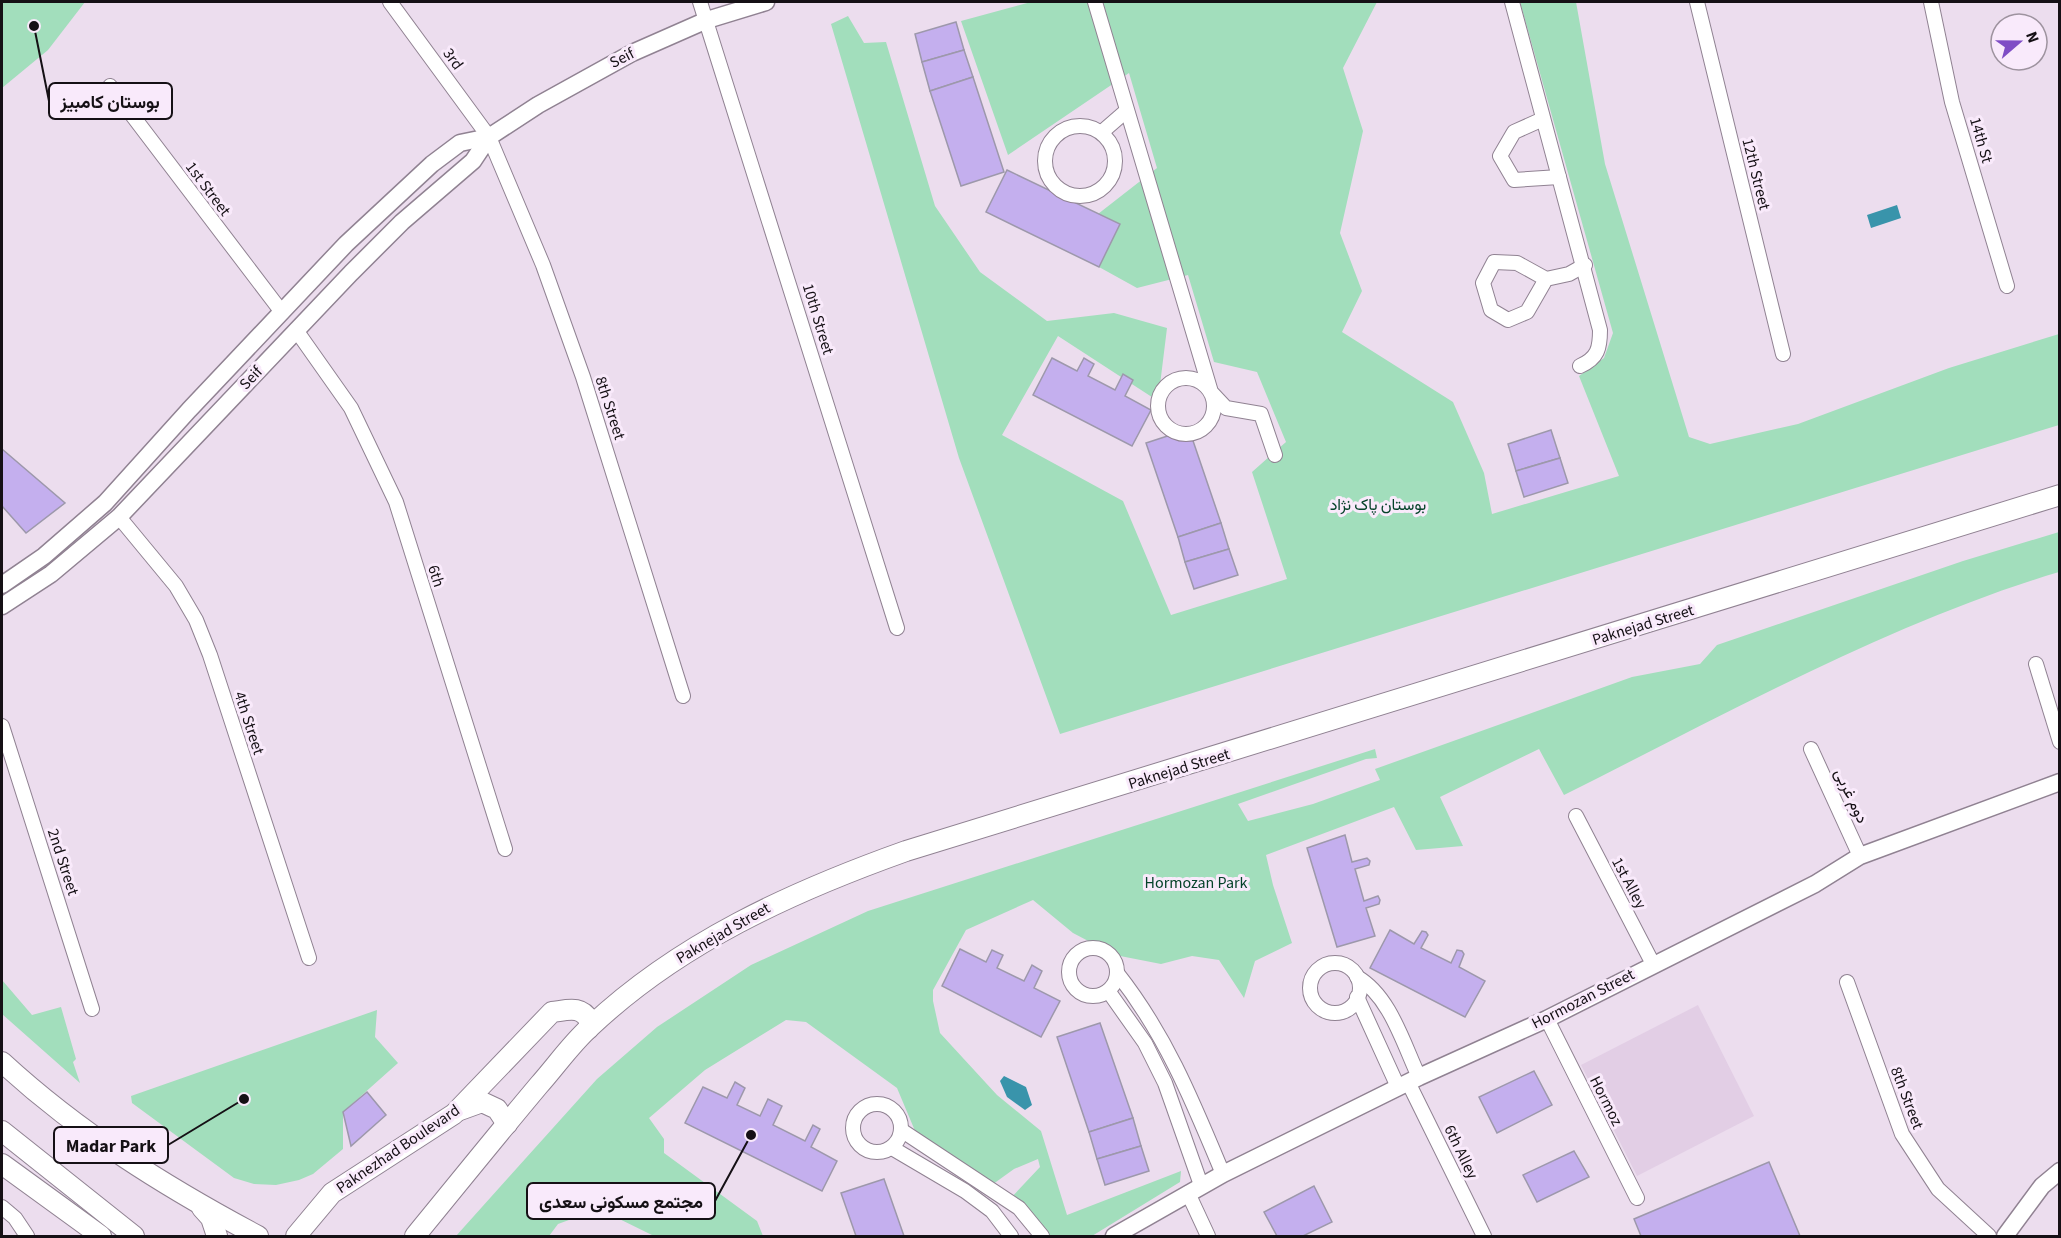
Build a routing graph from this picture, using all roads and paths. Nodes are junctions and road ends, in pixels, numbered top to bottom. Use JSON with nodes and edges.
{"nodes":[{"id":1,"x":390,"y":2,"type":"edge"},
{"id":2,"x":700,"y":2,"type":"edge"},
{"id":3,"x":766,"y":2,"type":"edge"},
{"id":4,"x":1095,"y":2,"type":"edge"},
{"id":5,"x":1512,"y":2,"type":"edge"},
{"id":6,"x":1697,"y":2,"type":"edge"},
{"id":7,"x":1931,"y":2,"type":"edge"},
{"id":8,"x":707,"y":20,"type":"junction"},
{"id":9,"x":110,"y":86,"type":"dead end"},
{"id":10,"x":1125,"y":112,"type":"junction"},
{"id":11,"x":1544,"y":118,"type":"junction"},
{"id":12,"x":1102,"y":132,"type":"junction"},
{"id":13,"x":489,"y":137,"type":"junction"},
{"id":14,"x":1559,"y":177,"type":"junction"},
{"id":15,"x":1585,"y":265,"type":"junction"},
{"id":16,"x":1546,"y":279,"type":"junction"},
{"id":17,"x":2007,"y":286,"type":"dead end"},
{"id":18,"x":281,"y":311,"type":"junction"},
{"id":19,"x":296,"y":330,"type":"junction"},
{"id":20,"x":1783,"y":354,"type":"dead end"},
{"id":21,"x":1580,"y":366,"type":"dead end"},
{"id":22,"x":1211,"y":393,"type":"junction"},
{"id":23,"x":1275,"y":455,"type":"dead end"},
{"id":24,"x":2060,"y":495,"type":"edge"},
{"id":25,"x":105,"y":503,"type":"junction"},
{"id":26,"x":119,"y":518,"type":"junction"},
{"id":27,"x":2,"y":585,"type":"edge"},
{"id":28,"x":2,"y":606,"type":"edge"},
{"id":29,"x":897,"y":628,"type":"dead end"},
{"id":30,"x":2036,"y":664,"type":"dead end"},
{"id":31,"x":683,"y":696,"type":"dead end"},
{"id":32,"x":2,"y":726,"type":"edge"},
{"id":33,"x":2060,"y":742,"type":"edge"},
{"id":34,"x":1811,"y":749,"type":"dead end"},
{"id":35,"x":2060,"y":782,"type":"edge"},
{"id":36,"x":1576,"y":816,"type":"dead end"},
{"id":37,"x":505,"y":849,"type":"dead end"},
{"id":38,"x":1860,"y":856,"type":"junction"},
{"id":39,"x":309,"y":958,"type":"dead end"},
{"id":40,"x":1653,"y":964,"type":"junction"},
{"id":41,"x":1117,"y":974,"type":"junction"},
{"id":42,"x":1357,"y":977,"type":"junction"},
{"id":43,"x":1847,"y":982,"type":"dead end"},
{"id":44,"x":1109,"y":992,"type":"junction"},
{"id":45,"x":1357,"y":997,"type":"junction"},
{"id":46,"x":92,"y":1009,"type":"dead end"},
{"id":47,"x":1546,"y":1019,"type":"junction"},
{"id":48,"x":588,"y":1029,"type":"junction"},
{"id":49,"x":2,"y":1062,"type":"edge"},
{"id":50,"x":1180,"y":1073,"type":"junction"},
{"id":51,"x":1408,"y":1082,"type":"junction"},
{"id":52,"x":1165,"y":1083,"type":"junction"},
{"id":53,"x":454,"y":1114,"type":"junction"},
{"id":54,"x":507,"y":1124,"type":"junction"},
{"id":55,"x":901,"y":1130,"type":"junction"},
{"id":56,"x":2,"y":1131,"type":"edge"},
{"id":57,"x":892,"y":1148,"type":"junction"},
{"id":58,"x":2,"y":1164,"type":"edge"},
{"id":59,"x":2060,"y":1171,"type":"edge"},
{"id":60,"x":1223,"y":1174,"type":"junction"},
{"id":61,"x":1195,"y":1189,"type":"junction"},
{"id":62,"x":1004,"y":1196,"type":"junction"},
{"id":63,"x":1637,"y":1198,"type":"dead end"},
{"id":64,"x":199,"y":1205,"type":"junction"},
{"id":65,"x":2,"y":1207,"type":"edge"},
{"id":66,"x":992,"y":1211,"type":"junction"},
{"id":67,"x":28,"y":1236,"type":"edge"},
{"id":68,"x":101,"y":1236,"type":"edge"},
{"id":69,"x":135,"y":1236,"type":"edge"},
{"id":70,"x":217,"y":1236,"type":"edge"},
{"id":71,"x":258,"y":1236,"type":"edge"},
{"id":72,"x":296,"y":1236,"type":"edge"},
{"id":73,"x":415,"y":1236,"type":"edge"},
{"id":74,"x":1011,"y":1236,"type":"edge"},
{"id":75,"x":1042,"y":1236,"type":"edge"},
{"id":76,"x":1114,"y":1236,"type":"edge"},
{"id":77,"x":1208,"y":1236,"type":"edge"},
{"id":78,"x":1484,"y":1236,"type":"edge"},
{"id":79,"x":1989,"y":1236,"type":"edge"},
{"id":80,"x":2005,"y":1236,"type":"edge"}],
"edges":[{"from":1,"to":13,"type":"street","name":"3rd"},
{"from":2,"to":8,"type":"street","name":"10th Street"},
{"from":3,"to":8,"type":"street","name":"Seif"},
{"from":4,"to":10,"type":"street"},
{"from":5,"to":11,"type":"street"},
{"from":6,"to":20,"type":"street","name":"12th Street"},
{"from":7,"to":17,"type":"street","name":"14th St"},
{"from":8,"to":13,"type":"street","name":"Seif"},
{"from":8,"to":29,"type":"street","name":"10th Street"},
{"from":9,"to":18,"type":"street","name":"1st Street"},
{"from":10,"to":12,"type":"street"},
{"from":10,"to":22,"type":"street"},
{"from":11,"to":14,"type":"street"},
{"from":11,"to":14,"type":"street"},
{"from":12,"to":12,"type":"street"},
{"from":13,"to":18,"type":"street","name":"Seif"},
{"from":13,"to":19,"type":"street","name":"Seif"},
{"from":13,"to":31,"type":"street","name":"8th Street"},
{"from":14,"to":15,"type":"street"},
{"from":15,"to":16,"type":"street"},
{"from":15,"to":21,"type":"street"},
{"from":16,"to":16,"type":"street"},
{"from":18,"to":19,"type":"street"},
{"from":18,"to":25,"type":"street","name":"Seif"},
{"from":19,"to":26,"type":"street","name":"Seif"},
{"from":19,"to":37,"type":"street","name":"6th"},
{"from":22,"to":22,"type":"street"},
{"from":22,"to":23,"type":"street"},
{"from":24,"to":48,"type":"main road","name":"Paknejad Street"},
{"from":25,"to":26,"type":"street"},
{"from":25,"to":27,"type":"street","name":"Seif"},
{"from":26,"to":28,"type":"street","name":"Seif"},
{"from":26,"to":39,"type":"street","name":"4th Street"},
{"from":30,"to":33,"type":"street"},
{"from":32,"to":46,"type":"street","name":"2nd Street"},
{"from":34,"to":38,"type":"street","name":"دوم غربی"},
{"from":35,"to":38,"type":"street","name":"Hormozan Street"},
{"from":36,"to":40,"type":"street","name":"1st Alley"},
{"from":38,"to":40,"type":"street","name":"Hormozan Street"},
{"from":40,"to":47,"type":"street","name":"Hormozan Street"},
{"from":41,"to":44,"type":"street"},
{"from":41,"to":44,"type":"street"},
{"from":41,"to":50,"type":"street"},
{"from":42,"to":45,"type":"street"},
{"from":42,"to":45,"type":"street"},
{"from":42,"to":51,"type":"street"},
{"from":43,"to":79,"type":"street","name":"8th Street"},
{"from":44,"to":52,"type":"street"},
{"from":45,"to":51,"type":"street"},
{"from":47,"to":51,"type":"street","name":"Hormozan Street"},
{"from":47,"to":63,"type":"street","name":"Hormoz"},
{"from":48,"to":53,"type":"main road","name":"Paknezhad Boulevard"},
{"from":48,"to":54,"type":"main road","name":"Paknejad Street"},
{"from":49,"to":64,"type":"main road"},
{"from":50,"to":52,"type":"street"},
{"from":50,"to":60,"type":"street"},
{"from":51,"to":60,"type":"street","name":"Hormozan Street"},
{"from":51,"to":78,"type":"street","name":"6th Alley"},
{"from":52,"to":61,"type":"street"},
{"from":53,"to":54,"type":"main road"},
{"from":53,"to":72,"type":"main road","name":"Paknezhad Boulevard"},
{"from":54,"to":73,"type":"main road","name":"Paknejad Street"},
{"from":55,"to":57,"type":"street"},
{"from":55,"to":57,"type":"street"},
{"from":55,"to":62,"type":"street"},
{"from":56,"to":69,"type":"main road"},
{"from":57,"to":66,"type":"street"},
{"from":58,"to":68,"type":"main road"},
{"from":59,"to":80,"type":"street"},
{"from":60,"to":61,"type":"street","name":"Hormozan Street"},
{"from":61,"to":76,"type":"street","name":"Hormozan Street"},
{"from":61,"to":77,"type":"street"},
{"from":62,"to":66,"type":"street"},
{"from":62,"to":75,"type":"street"},
{"from":64,"to":70,"type":"main road"},
{"from":64,"to":71,"type":"main road"},
{"from":65,"to":67,"type":"street"},
{"from":66,"to":74,"type":"street"}]}
